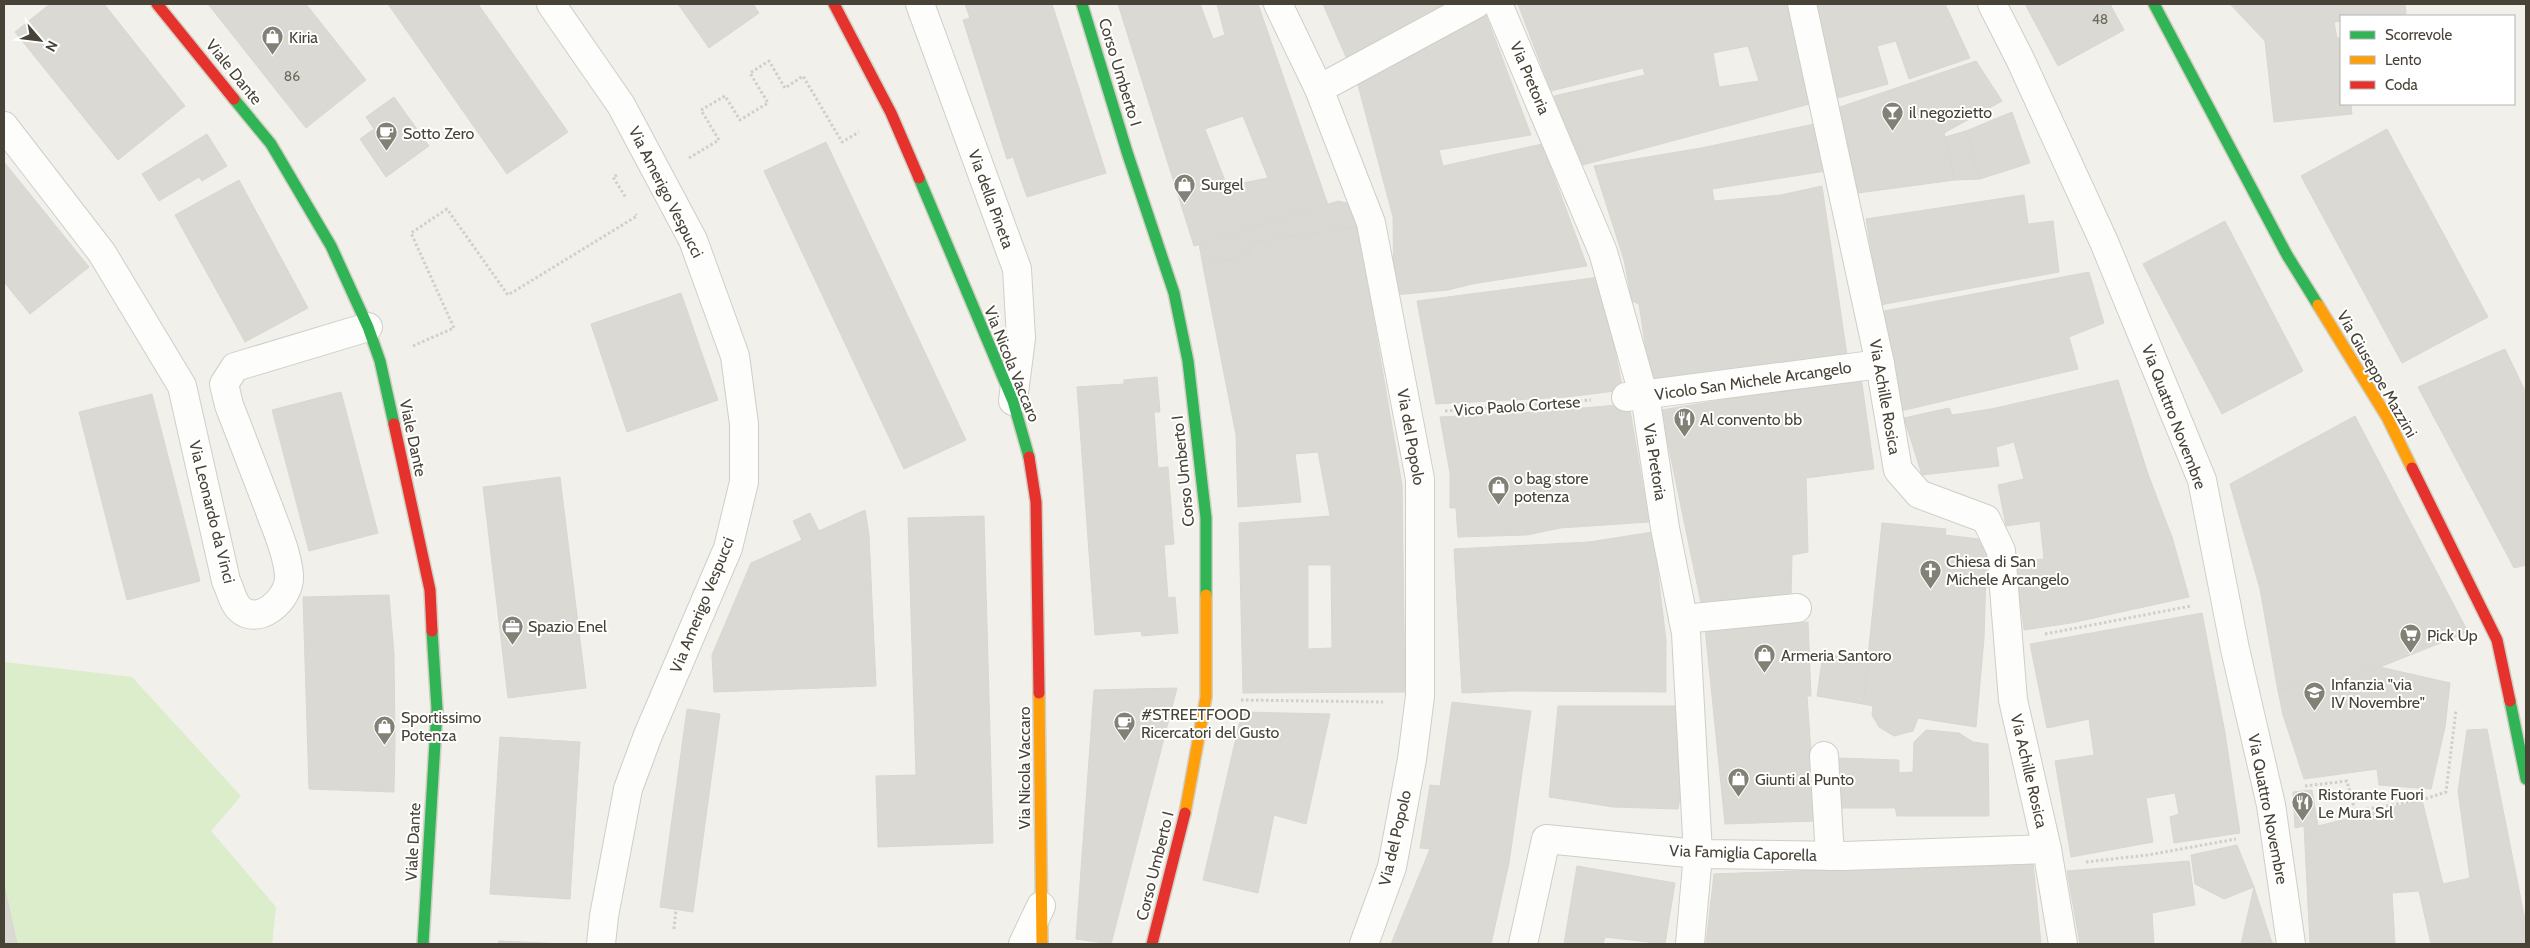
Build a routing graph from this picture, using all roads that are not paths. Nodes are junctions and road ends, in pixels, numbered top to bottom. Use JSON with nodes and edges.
{"nodes":[{"id":1,"x":157,"y":4,"type":"edge"},
{"id":2,"x":551,"y":4,"type":"edge"},
{"id":3,"x":834,"y":4,"type":"edge"},
{"id":4,"x":920,"y":4,"type":"edge"},
{"id":5,"x":1082,"y":4,"type":"edge"},
{"id":6,"x":1278,"y":4,"type":"edge"},
{"id":7,"x":1476,"y":4,"type":"edge"},
{"id":8,"x":1498,"y":4,"type":"edge"},
{"id":9,"x":1802,"y":4,"type":"edge"},
{"id":10,"x":1992,"y":4,"type":"edge"},
{"id":11,"x":2154,"y":4,"type":"edge"},
{"id":12,"x":1319,"y":89,"type":"junction"},
{"id":13,"x":4,"y":126,"type":"edge"},
{"id":14,"x":368,"y":327,"type":"junction"},
{"id":15,"x":1880,"y":364,"type":"junction"},
{"id":16,"x":1635,"y":397,"type":"junction"},
{"id":17,"x":1013,"y":401,"type":"junction"},
{"id":18,"x":1797,"y":608,"type":"dead end"},
{"id":19,"x":1683,"y":619,"type":"junction"},
{"id":20,"x":1824,"y":756,"type":"dead end"},
{"id":21,"x":2526,"y":779,"type":"edge"},
{"id":22,"x":2047,"y":849,"type":"junction"},
{"id":23,"x":1698,"y":854,"type":"junction"},
{"id":24,"x":1830,"y":856,"type":"junction"},
{"id":25,"x":1040,"y":906,"type":"junction"},
{"id":26,"x":423,"y":944,"type":"edge"},
{"id":27,"x":601,"y":944,"type":"edge"},
{"id":28,"x":1023,"y":944,"type":"edge"},
{"id":29,"x":1042,"y":944,"type":"edge"},
{"id":30,"x":1152,"y":944,"type":"edge"},
{"id":31,"x":1364,"y":944,"type":"edge"},
{"id":32,"x":1523,"y":944,"type":"edge"},
{"id":33,"x":1690,"y":944,"type":"edge"},
{"id":34,"x":2063,"y":944,"type":"edge"},
{"id":35,"x":2291,"y":944,"type":"edge"}],
"edges":[{"from":1,"to":14,"type":"street","name":"Viale Dante"},
{"from":2,"to":27,"type":"street","name":"Via Amerigo Vespucci"},
{"from":3,"to":17,"type":"street","name":"Via Nicola Vaccaro"},
{"from":4,"to":17,"type":"street","name":"Via della Pineta"},
{"from":5,"to":30,"type":"street","name":"Corso Umberto I"},
{"from":6,"to":12,"type":"street","name":"Via del Popolo"},
{"from":7,"to":12,"type":"street"},
{"from":8,"to":16,"type":"street","name":"Via Pretoria"},
{"from":9,"to":15,"type":"street","name":"Via Achille Rosica"},
{"from":10,"to":35,"type":"street","name":"Via Quattro Novembre"},
{"from":11,"to":21,"type":"street","name":"Via Giuseppe Mazzini"},
{"from":12,"to":31,"type":"street","name":"Via del Popolo"},
{"from":13,"to":14,"type":"street","name":"Via Leonardo da Vinci"},
{"from":14,"to":26,"type":"street","name":"Viale Dante"},
{"from":15,"to":16,"type":"street","name":"Vicolo San Michele Arcangelo"},
{"from":15,"to":22,"type":"street","name":"Via Achille Rosica"},
{"from":16,"to":19,"type":"street","name":"Via Pretoria"},
{"from":17,"to":25,"type":"street","name":"Via Nicola Vaccaro"},
{"from":18,"to":19,"type":"street"},
{"from":19,"to":23,"type":"street","name":"Via Pretoria"},
{"from":20,"to":24,"type":"street"},
{"from":22,"to":24,"type":"street","name":"Via Famiglia Caporella"},
{"from":22,"to":34,"type":"street","name":"Via Achille Rosica"},
{"from":23,"to":24,"type":"street","name":"Via Famiglia Caporella"},
{"from":23,"to":32,"type":"street","name":"Via Famiglia Caporella"},
{"from":23,"to":33,"type":"street","name":"Via Pretoria"},
{"from":25,"to":28,"type":"street"},
{"from":25,"to":29,"type":"street","name":"Via Nicola Vaccaro"}]}
